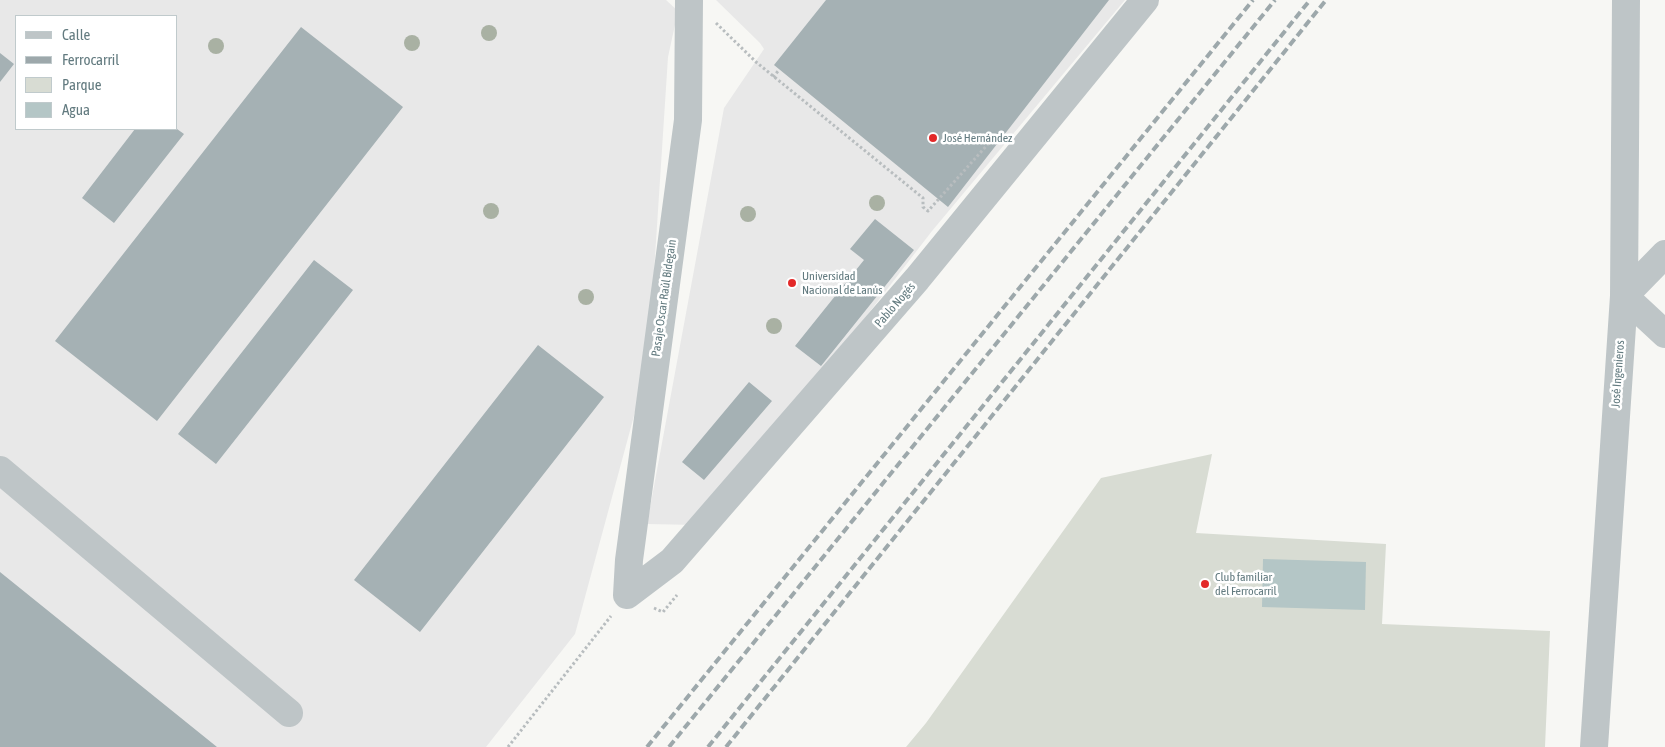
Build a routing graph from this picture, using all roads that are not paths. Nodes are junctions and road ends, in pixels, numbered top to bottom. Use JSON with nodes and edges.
{"nodes":[{"id":1,"x":689,"y":0,"type":"edge"},
{"id":2,"x":1145,"y":0,"type":"edge"},
{"id":3,"x":1626,"y":0,"type":"edge"},
{"id":4,"x":1665,"y":254,"type":"edge"},
{"id":5,"x":1624,"y":296,"type":"junction"},
{"id":6,"x":1665,"y":334,"type":"edge"},
{"id":7,"x":0,"y":470,"type":"edge"},
{"id":8,"x":628,"y":595,"type":"joint"},
{"id":9,"x":289,"y":713,"type":"dead end"},
{"id":10,"x":1594,"y":747,"type":"edge"}],
"edges":[{"from":1,"to":8,"type":"street","name":"Pasaje Oscar Raúl Bidegain"},
{"from":2,"to":8,"type":"street","name":"Pablo Nogés"},
{"from":3,"to":5,"type":"street","name":"José Ingenieros"},
{"from":4,"to":5,"type":"street"},
{"from":5,"to":6,"type":"street"},
{"from":5,"to":10,"type":"street","name":"José Ingenieros"},
{"from":7,"to":9,"type":"street"}]}
